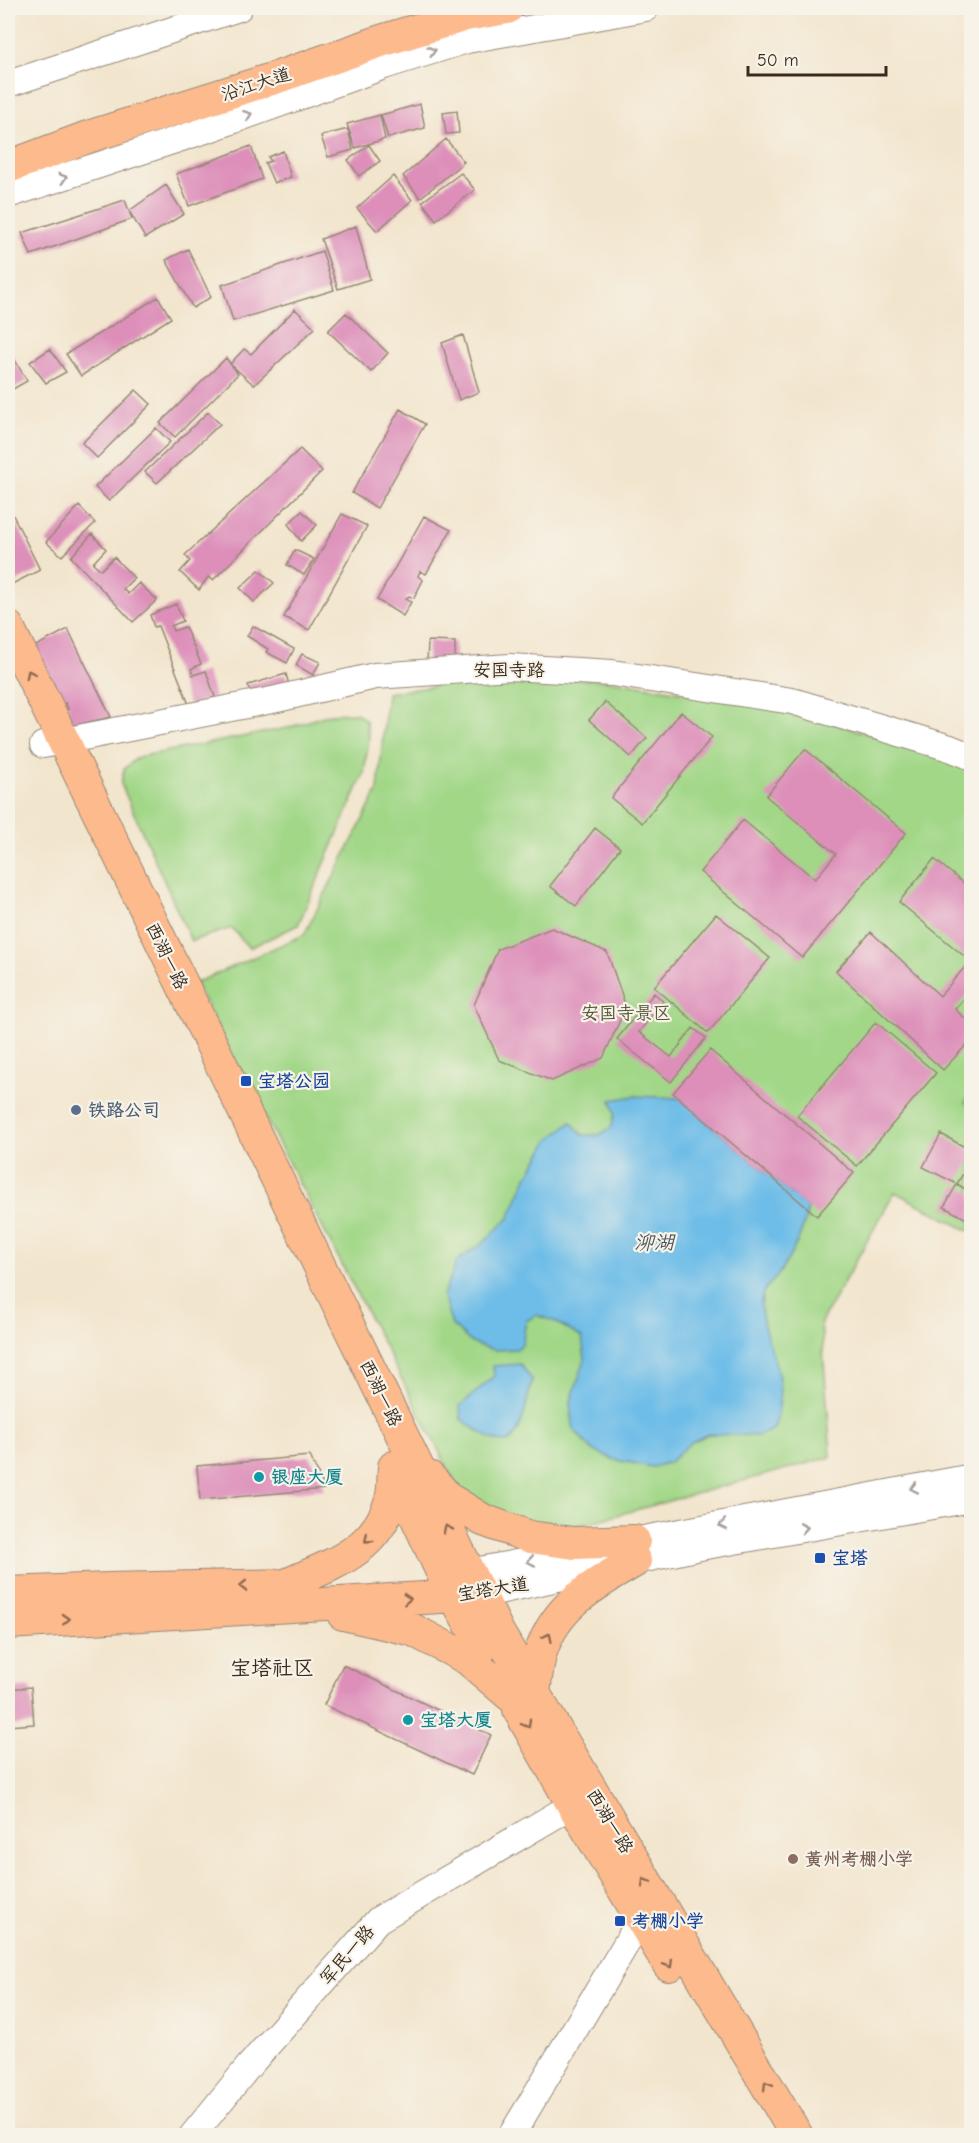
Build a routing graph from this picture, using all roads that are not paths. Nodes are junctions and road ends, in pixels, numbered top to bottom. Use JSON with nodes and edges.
{"nodes":[{"id":1,"x":239,"y":8,"type":"edge"},
{"id":2,"x":430,"y":8,"type":"edge"},
{"id":3,"x":507,"y":8,"type":"edge"},
{"id":4,"x":646,"y":8,"type":"edge"},
{"id":5,"x":8,"y":84,"type":"edge"},
{"id":6,"x":8,"y":146,"type":"edge"},
{"id":7,"x":8,"y":167,"type":"edge"},
{"id":8,"x":8,"y":195,"type":"edge"},
{"id":9,"x":8,"y":627,"type":"edge"},
{"id":10,"x":8,"y":674,"type":"edge"},
{"id":11,"x":53,"y":743,"type":"junction"},
{"id":12,"x":972,"y":757,"type":"edge"},
{"id":13,"x":404,"y":1465,"type":"junction"},
{"id":14,"x":972,"y":1476,"type":"edge"},
{"id":15,"x":972,"y":1499,"type":"edge"},
{"id":16,"x":635,"y":1551,"type":"junction"},
{"id":17,"x":462,"y":1584,"type":"junction"},
{"id":18,"x":8,"y":1593,"type":"edge"},
{"id":19,"x":286,"y":1596,"type":"junction"},
{"id":20,"x":8,"y":1623,"type":"edge"},
{"id":21,"x":522,"y":1694,"type":"junction"},
{"id":22,"x":573,"y":1805,"type":"junction"},
{"id":23,"x":641,"y":1919,"type":"junction"},
{"id":24,"x":192,"y":2136,"type":"edge"},
{"id":25,"x":511,"y":2136,"type":"edge"},
{"id":26,"x":772,"y":2136,"type":"edge"},
{"id":27,"x":797,"y":2136,"type":"edge"}],
"edges":[{"from":1,"to":5,"type":"street"},
{"from":2,"to":6,"type":"main road","name":"沿江大道"},
{"from":3,"to":7,"type":"main road","name":"沿江大道"},
{"from":8,"to":4,"type":"street","one_way":true},
{"from":11,"to":9,"type":"main road","name":"西湖一路","one_way":true},
{"from":10,"to":11,"type":"main road","name":"西湖一路"},
{"from":11,"to":12,"type":"street","name":"安国寺路"},
{"from":11,"to":13,"type":"main road","name":"西湖一路"},
{"from":13,"to":16,"type":"main road"},
{"from":13,"to":17,"type":"main road","name":"西湖一路"},
{"from":13,"to":19,"type":"main road","one_way":true},
{"from":14,"to":16,"type":"street","name":"宝塔大道","one_way":true},
{"from":16,"to":15,"type":"street","name":"宝塔大道","one_way":true},
{"from":16,"to":17,"type":"street","name":"宝塔大道"},
{"from":21,"to":16,"type":"main road","one_way":true},
{"from":17,"to":19,"type":"main road","name":"宝塔大道"},
{"from":17,"to":21,"type":"main road","name":"西湖一路"},
{"from":19,"to":18,"type":"main road","name":"宝塔大道","one_way":true},
{"from":20,"to":19,"type":"main road","name":"宝塔大道","one_way":true},
{"from":19,"to":21,"type":"main road"},
{"from":21,"to":22,"type":"main road","name":"西湖一路","one_way":true},
{"from":27,"to":21,"type":"main road","name":"西湖一路","one_way":true},
{"from":22,"to":23,"type":"main road","name":"西湖一路"},
{"from":22,"to":24,"type":"street","name":"军民一路"},
{"from":23,"to":25,"type":"street"},
{"from":23,"to":26,"type":"main road","name":"西湖一路","one_way":true}]}
